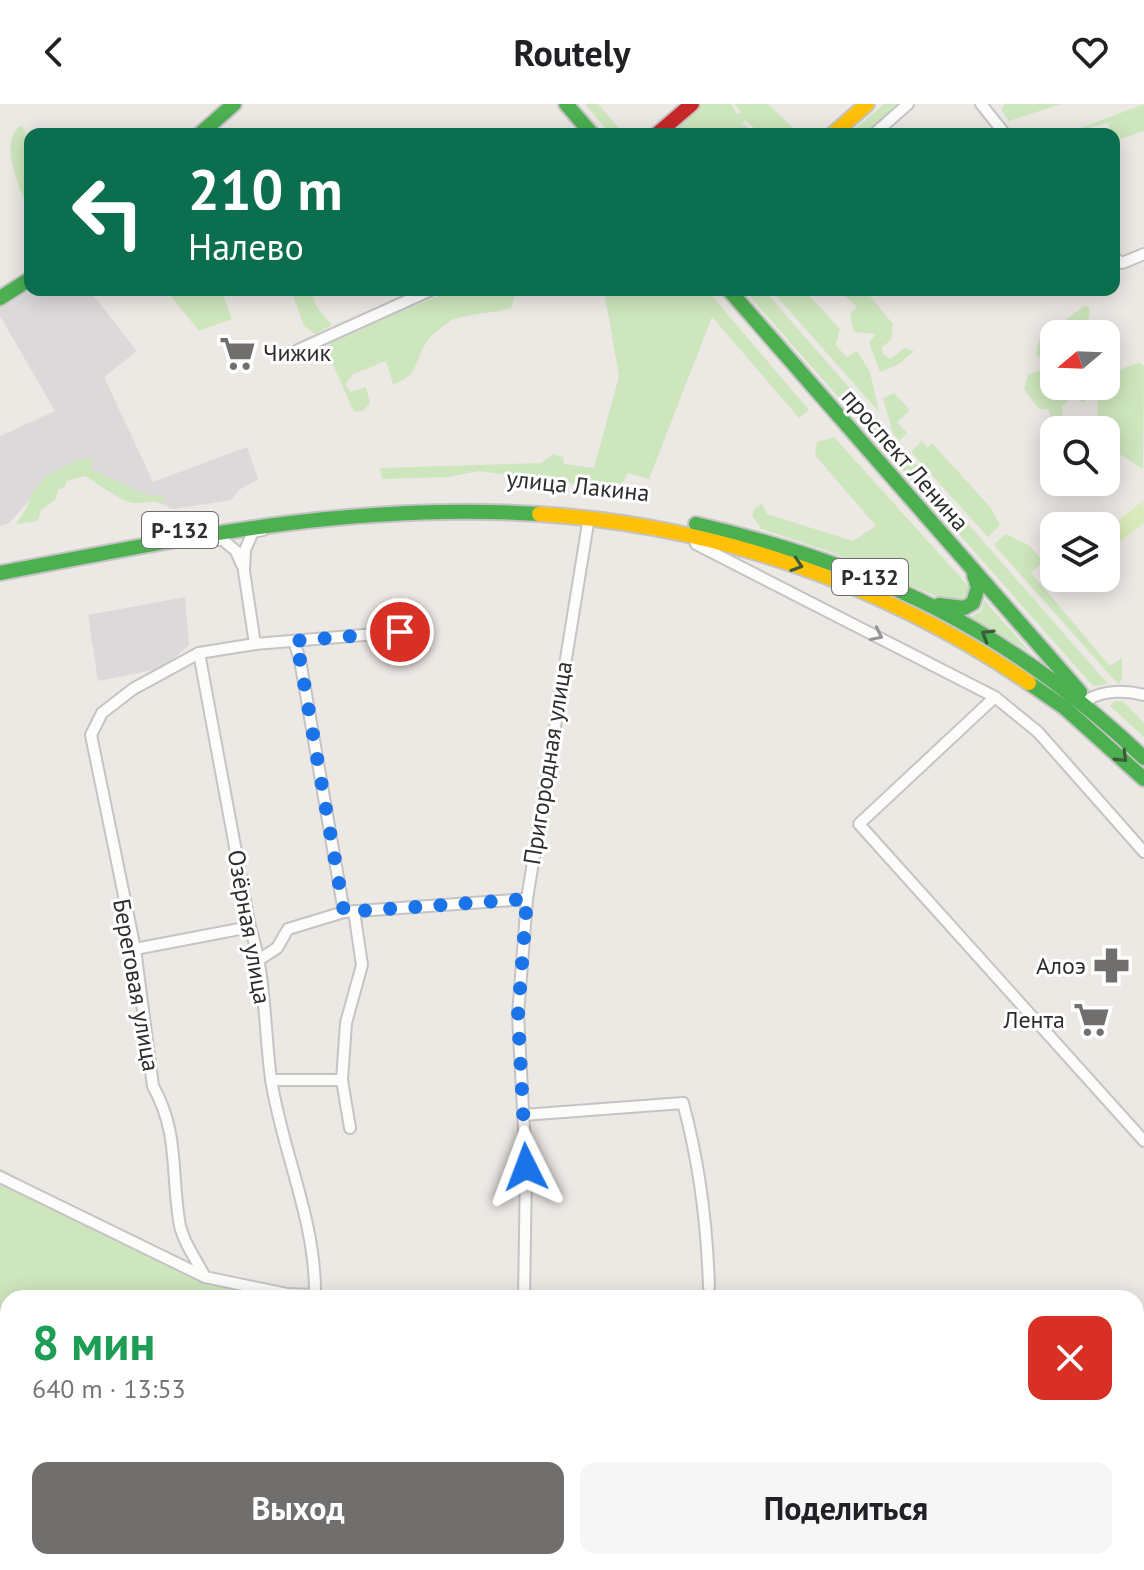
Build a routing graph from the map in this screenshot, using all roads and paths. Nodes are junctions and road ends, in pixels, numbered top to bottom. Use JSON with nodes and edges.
{"nodes":[{"id":1,"x":234,"y":104,"type":"edge"},
{"id":2,"x":566,"y":104,"type":"edge"},
{"id":3,"x":692,"y":104,"type":"edge"},
{"id":4,"x":867,"y":104,"type":"edge"},
{"id":5,"x":908,"y":104,"type":"edge"},
{"id":6,"x":981,"y":104,"type":"edge"},
{"id":7,"x":207,"y":128,"type":"edge"},
{"id":8,"x":587,"y":128,"type":"edge"},
{"id":9,"x":664,"y":128,"type":"edge"},
{"id":10,"x":840,"y":128,"type":"edge"},
{"id":11,"x":881,"y":128,"type":"edge"},
{"id":12,"x":1000,"y":128,"type":"edge"},
{"id":13,"x":1144,"y":254,"type":"edge"},
{"id":14,"x":1120,"y":262,"type":"edge"},
{"id":15,"x":24,"y":283,"type":"edge"},
{"id":16,"x":418,"y":296,"type":"edge"},
{"id":17,"x":734,"y":296,"type":"edge"},
{"id":18,"x":0,"y":298,"type":"edge"},
{"id":19,"x":298,"y":350,"type":"dead end"},
{"id":20,"x":589,"y":517,"type":"junction"},
{"id":21,"x":299,"y":519,"type":"junction"},
{"id":22,"x":641,"y":525,"type":"junction"},
{"id":23,"x":171,"y":541,"type":"junction"},
{"id":24,"x":0,"y":562,"type":"edge"},
{"id":25,"x":970,"y":567,"type":"junction"},
{"id":26,"x":244,"y":571,"type":"junction"},
{"id":27,"x":0,"y":573,"type":"edge"},
{"id":28,"x":932,"y":604,"type":"junction"},
{"id":29,"x":403,"y":609,"type":"dead end"},
{"id":30,"x":294,"y":641,"type":"junction"},
{"id":31,"x":255,"y":644,"type":"junction"},
{"id":32,"x":199,"y":653,"type":"junction"},
{"id":33,"x":1043,"y":659,"type":"junction"},
{"id":34,"x":1015,"y":673,"type":"junction"},
{"id":35,"x":1144,"y":695,"type":"edge"},
{"id":36,"x":995,"y":697,"type":"junction"},
{"id":37,"x":1083,"y":702,"type":"junction"},
{"id":38,"x":1100,"y":735,"type":"junction"},
{"id":39,"x":1144,"y":758,"type":"edge"},
{"id":40,"x":1144,"y":779,"type":"edge"},
{"id":41,"x":1144,"y":852,"type":"edge"},
{"id":42,"x":527,"y":899,"type":"junction"},
{"id":43,"x":349,"y":911,"type":"junction"},
{"id":44,"x":250,"y":927,"type":"junction"},
{"id":45,"x":135,"y":949,"type":"junction"},
{"id":46,"x":260,"y":959,"type":"junction"},
{"id":47,"x":271,"y":1080,"type":"junction"},
{"id":48,"x":342,"y":1080,"type":"junction"},
{"id":49,"x":523,"y":1115,"type":"junction"},
{"id":50,"x":350,"y":1128,"type":"dead end"},
{"id":51,"x":1144,"y":1141,"type":"edge"},
{"id":52,"x":0,"y":1177,"type":"edge"},
{"id":53,"x":205,"y":1277,"type":"junction"},
{"id":54,"x":709,"y":1287,"type":"dead end"},
{"id":55,"x":268,"y":1290,"type":"edge"},
{"id":56,"x":315,"y":1290,"type":"edge"},
{"id":57,"x":524,"y":1290,"type":"edge"}],
"edges":[{"from":1,"to":7,"type":"main road"},
{"from":2,"to":8,"type":"main road"},
{"from":3,"to":9,"type":"main road"},
{"from":4,"to":10,"type":"main road"},
{"from":5,"to":11,"type":"street"},
{"from":6,"to":12,"type":"street"},
{"from":13,"to":14,"type":"street"},
{"from":15,"to":18,"type":"main road"},
{"from":16,"to":19,"type":"street"},
{"from":17,"to":25,"type":"main road","name":"проспект Ленина"},
{"from":20,"to":21,"type":"main road","name":"улица Лакина","number":"Р-132"},
{"from":20,"to":22,"type":"main road","name":"улица Лакина","number":"Р-132"},
{"from":20,"to":42,"type":"street","name":"Пригородная улица"},
{"from":21,"to":23,"type":"main road","name":"улица Лакина","number":"Р-132"},
{"from":21,"to":26,"type":"street"},
{"from":22,"to":34,"type":"main road","name":"улица Лакина","number":"Р-132","one_way":true},
{"from":22,"to":36,"type":"street","one_way":true},
{"from":23,"to":26,"type":"street"},
{"from":23,"to":27,"type":"main road","name":"улица Лакина","number":"Р-132"},
{"from":24,"to":28,"type":"main road","name":"улица Лакина","number":"Р-132"},
{"from":25,"to":28,"type":"main road"},
{"from":25,"to":33,"type":"main road","name":"проспект Ленина"},
{"from":26,"to":31,"type":"street"},
{"from":33,"to":28,"type":"main road","name":"улица Лакина","number":"Р-132","one_way":true},
{"from":29,"to":30,"type":"street"},
{"from":30,"to":31,"type":"street"},
{"from":30,"to":43,"type":"street"},
{"from":31,"to":32,"type":"street"},
{"from":32,"to":44,"type":"street","name":"Озёрная улица"},
{"from":32,"to":45,"type":"street","name":"Береговая улица"},
{"from":33,"to":34,"type":"main road"},
{"from":33,"to":37,"type":"main road","name":"проспект Ленина"},
{"from":33,"to":37,"type":"main road","name":"улица Лакина","number":"Р-132"},
{"from":34,"to":37,"type":"main road"},
{"from":34,"to":38,"type":"main road","name":"улица Лакина","number":"Р-132"},
{"from":35,"to":37,"type":"street"},
{"from":36,"to":41,"type":"street"},
{"from":36,"to":51,"type":"street"},
{"from":37,"to":38,"type":"main road","name":"проспект Ленина"},
{"from":37,"to":39,"type":"main road","name":"улица Лакина","number":"Р-132"},
{"from":38,"to":40,"type":"main road","number":"Р-132","one_way":true},
{"from":42,"to":43,"type":"street"},
{"from":42,"to":49,"type":"street","name":"Пригородная улица"},
{"from":43,"to":46,"type":"street"},
{"from":43,"to":48,"type":"street"},
{"from":44,"to":45,"type":"street"},
{"from":44,"to":46,"type":"street","name":"Озёрная улица"},
{"from":45,"to":53,"type":"street","name":"Береговая улица"},
{"from":46,"to":47,"type":"street","name":"Озёрная улица"},
{"from":47,"to":48,"type":"street"},
{"from":47,"to":56,"type":"street","name":"Озёрная улица"},
{"from":48,"to":50,"type":"street"},
{"from":49,"to":54,"type":"street"},
{"from":49,"to":57,"type":"street","name":"Пригородная улица"},
{"from":52,"to":53,"type":"street"},
{"from":53,"to":55,"type":"street","name":"Озёрная улица"}]}
